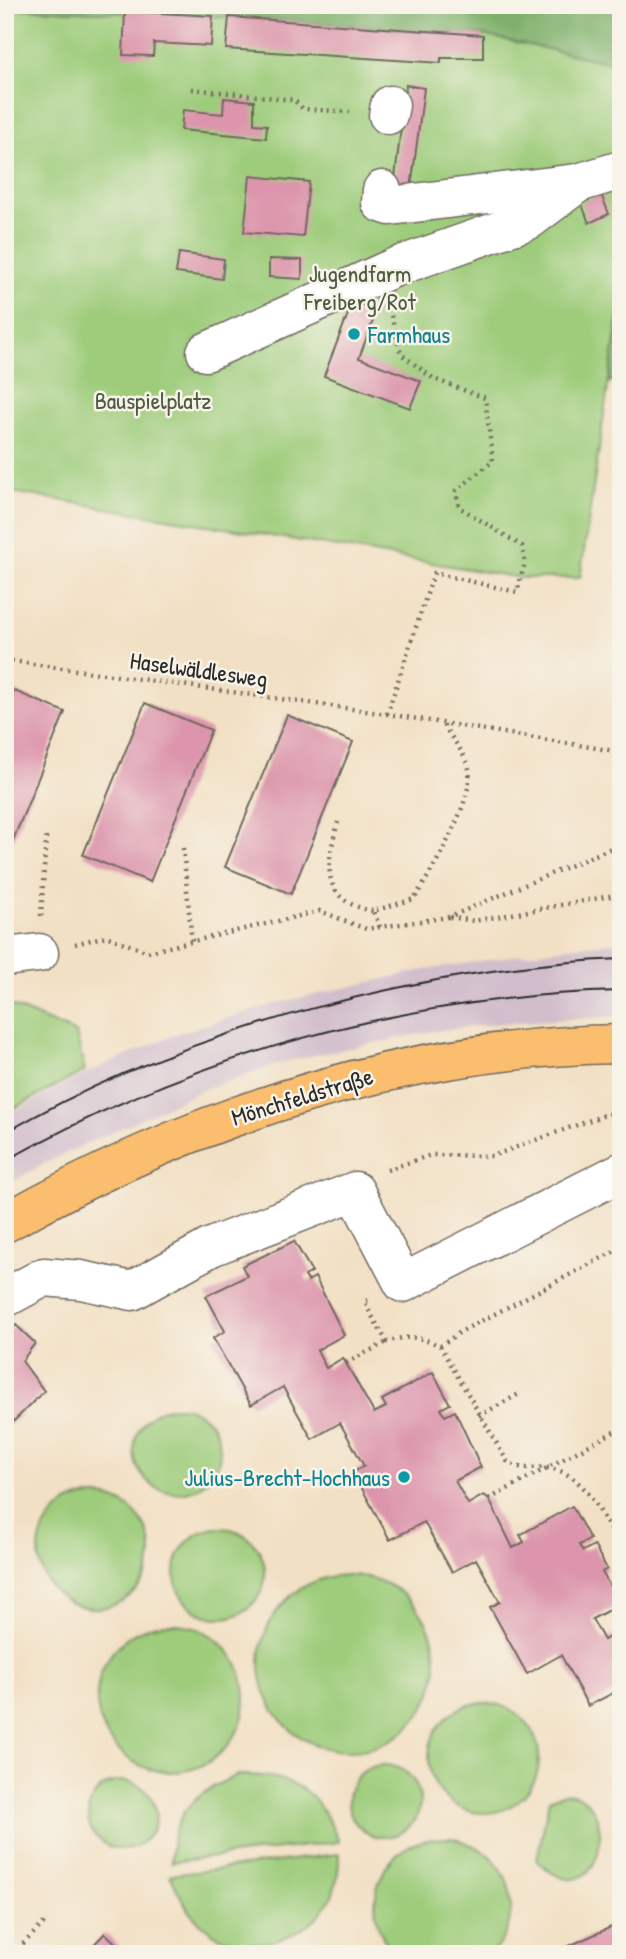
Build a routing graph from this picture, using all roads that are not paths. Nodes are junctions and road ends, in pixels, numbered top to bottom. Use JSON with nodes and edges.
{"nodes":[{"id":1,"x":621,"y":170,"type":"edge"},
{"id":2,"x":578,"y":183,"type":"junction"},
{"id":3,"x":382,"y":190,"type":"dead end"},
{"id":4,"x":206,"y":352,"type":"dead end"},
{"id":5,"x":621,"y":1044,"type":"edge"},
{"id":6,"x":621,"y":1172,"type":"edge"},
{"id":7,"x":5,"y":1223,"type":"edge"},
{"id":8,"x":5,"y":1298,"type":"edge"}],
"edges":[{"from":1,"to":2,"type":"lane"},
{"from":2,"to":3,"type":"lane"},
{"from":2,"to":4,"type":"lane"},
{"from":5,"to":7,"type":"main road","name":"Mönchfeldstraße"},
{"from":6,"to":8,"type":"lane"}]}
